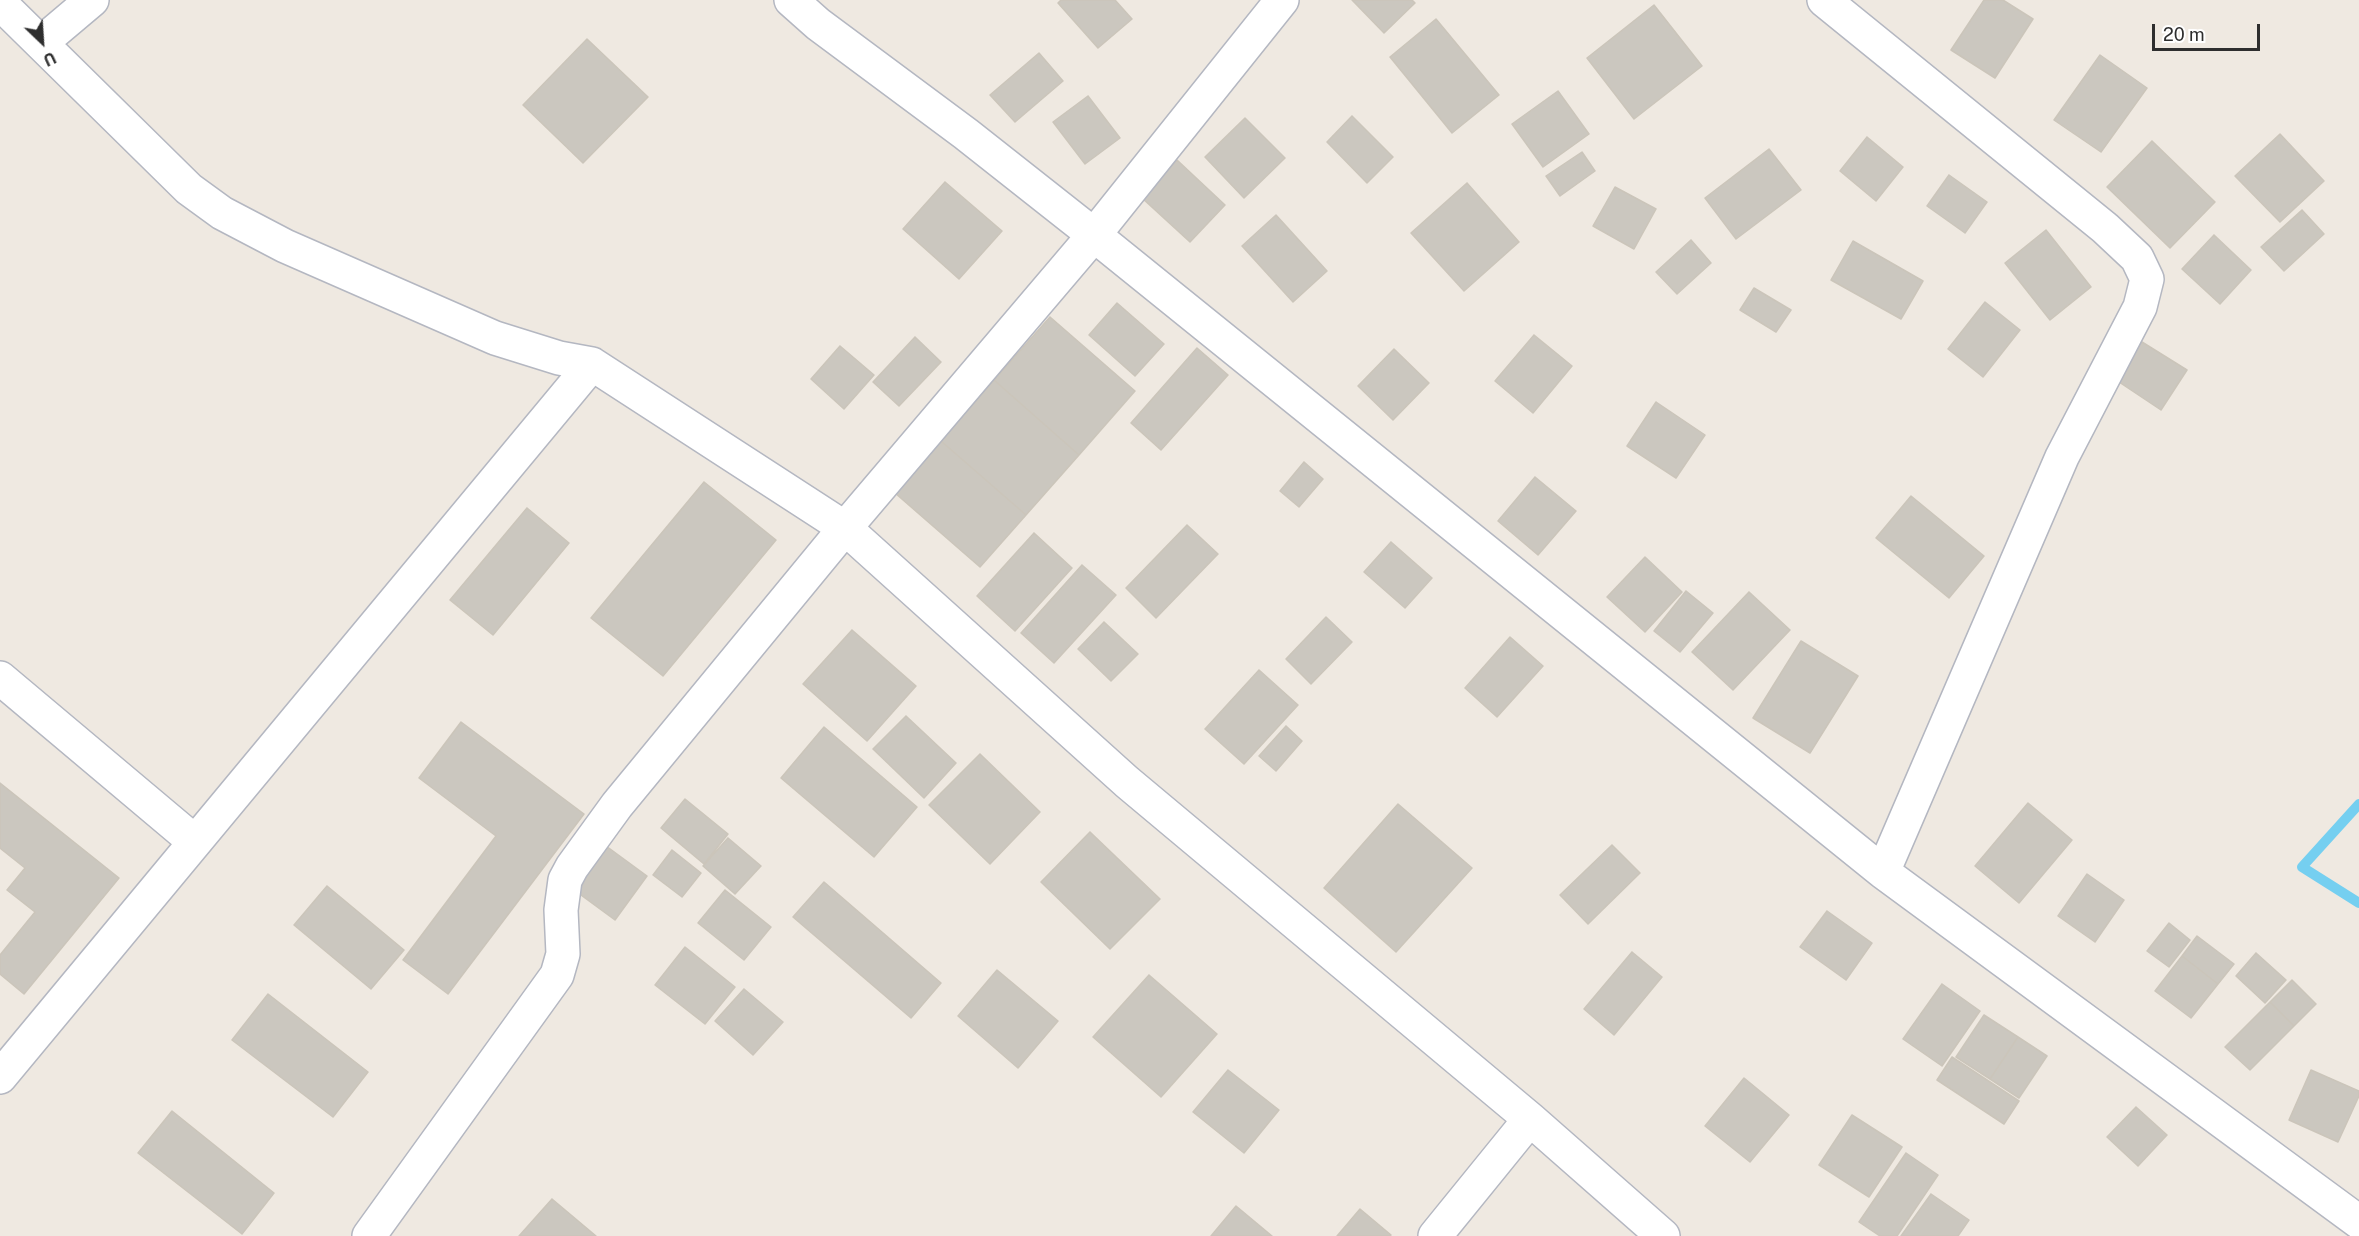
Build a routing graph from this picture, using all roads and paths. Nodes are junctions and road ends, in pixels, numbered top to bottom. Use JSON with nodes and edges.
{"nodes":[{"id":1,"x":92,"y":0,"type":"edge"},
{"id":2,"x":791,"y":0,"type":"edge"},
{"id":3,"x":1282,"y":0,"type":"edge"},
{"id":4,"x":1824,"y":0,"type":"edge"},
{"id":5,"x":0,"y":3,"type":"edge"},
{"id":6,"x":41,"y":43,"type":"junction"},
{"id":7,"x":1094,"y":235,"type":"junction"},
{"id":8,"x":592,"y":364,"type":"junction"},
{"id":9,"x":845,"y":528,"type":"junction"},
{"id":10,"x":0,"y":678,"type":"edge"},
{"id":11,"x":195,"y":842,"type":"junction"},
{"id":12,"x":1882,"y":872,"type":"junction"},
{"id":13,"x":0,"y":1077,"type":"edge"},
{"id":14,"x":1530,"y":1119,"type":"junction"},
{"id":15,"x":2359,"y":1222,"type":"edge"},
{"id":16,"x":369,"y":1236,"type":"edge"},
{"id":17,"x":1435,"y":1236,"type":"edge"},
{"id":18,"x":1663,"y":1236,"type":"edge"}],
"edges":[{"from":1,"to":6,"type":"street"},
{"from":2,"to":7,"type":"street"},
{"from":3,"to":7,"type":"street"},
{"from":4,"to":12,"type":"street"},
{"from":5,"to":6,"type":"street"},
{"from":6,"to":8,"type":"street"},
{"from":7,"to":9,"type":"street"},
{"from":7,"to":12,"type":"street"},
{"from":8,"to":9,"type":"street"},
{"from":8,"to":11,"type":"street"},
{"from":9,"to":14,"type":"street"},
{"from":9,"to":16,"type":"street"},
{"from":10,"to":11,"type":"street"},
{"from":11,"to":13,"type":"street"},
{"from":12,"to":15,"type":"street"},
{"from":14,"to":17,"type":"street"},
{"from":14,"to":18,"type":"street"}]}
